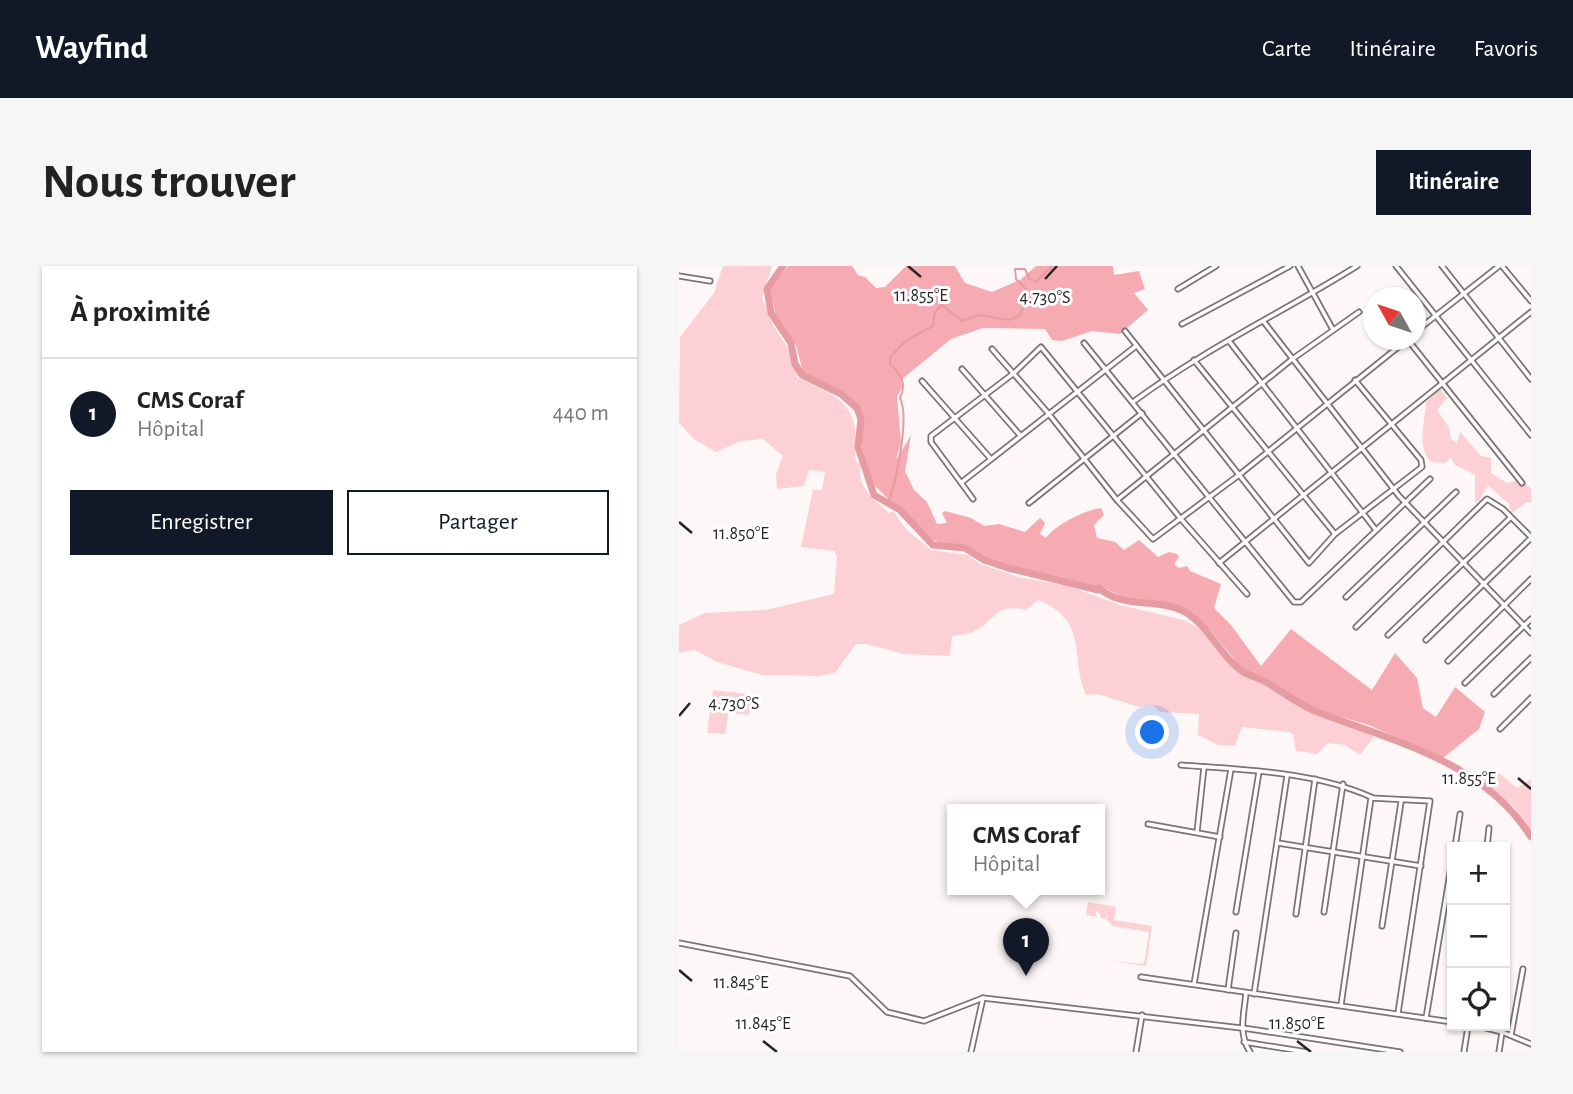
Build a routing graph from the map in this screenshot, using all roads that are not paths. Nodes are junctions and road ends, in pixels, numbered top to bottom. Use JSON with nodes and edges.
{"nodes":[{"id":1,"x":1216,"y":266,"type":"edge"},
{"id":2,"x":1290,"y":266,"type":"edge"},
{"id":3,"x":1298,"y":266,"type":"edge"},
{"id":4,"x":1357,"y":266,"type":"edge"},
{"id":5,"x":1396,"y":266,"type":"edge"},
{"id":6,"x":1442,"y":266,"type":"edge"},
{"id":7,"x":1501,"y":266,"type":"edge"},
{"id":8,"x":679,"y":276,"type":"edge"},
{"id":9,"x":710,"y":281,"type":"dead end"},
{"id":10,"x":1178,"y":289,"type":"dead end"},
{"id":11,"x":1314,"y":293,"type":"junction"},
{"id":12,"x":1463,"y":295,"type":"junction"},
{"id":13,"x":1531,"y":301,"type":"edge"},
{"id":14,"x":1359,"y":312,"type":"dead end"},
{"id":15,"x":1531,"y":313,"type":"edge"},
{"id":16,"x":1435,"y":317,"type":"junction"},
{"id":17,"x":1264,"y":322,"type":"junction"},
{"id":18,"x":1182,"y":324,"type":"dead end"},
{"id":19,"x":1426,"y":324,"type":"edge"},
{"id":20,"x":1332,"y":329,"type":"junction"},
{"id":21,"x":1125,"y":331,"type":"dead end"},
{"id":22,"x":1499,"y":338,"type":"junction"},
{"id":23,"x":1229,"y":341,"type":"junction"},
{"id":24,"x":1084,"y":343,"type":"dead end"},
{"id":25,"x":1136,"y":346,"type":"junction"},
{"id":26,"x":992,"y":349,"type":"dead end"},
{"id":27,"x":1394,"y":350,"type":"edge"},
{"id":28,"x":1415,"y":350,"type":"edge"},
{"id":29,"x":1470,"y":359,"type":"junction"},
{"id":30,"x":1194,"y":360,"type":"junction"},
{"id":31,"x":1291,"y":360,"type":"junction"},
{"id":32,"x":1105,"y":367,"type":"junction"},
{"id":33,"x":961,"y":369,"type":"dead end"},
{"id":34,"x":1014,"y":373,"type":"junction"},
{"id":35,"x":1531,"y":379,"type":"edge"},
{"id":36,"x":1163,"y":380,"type":"junction"},
{"id":37,"x":1355,"y":380,"type":"junction"},
{"id":38,"x":922,"y":381,"type":"dead end"},
{"id":39,"x":1442,"y":382,"type":"junction"},
{"id":40,"x":1261,"y":384,"type":"junction"},
{"id":41,"x":1077,"y":390,"type":"junction"},
{"id":42,"x":984,"y":396,"type":"junction"},
{"id":43,"x":1133,"y":402,"type":"junction"},
{"id":44,"x":1327,"y":404,"type":"junction"},
{"id":45,"x":1233,"y":407,"type":"junction"},
{"id":46,"x":1048,"y":413,"type":"junction"},
{"id":47,"x":1142,"y":413,"type":"junction"},
{"id":48,"x":954,"y":417,"type":"junction"},
{"id":49,"x":1391,"y":424,"type":"junction"},
{"id":50,"x":1297,"y":428,"type":"junction"},
{"id":51,"x":1205,"y":431,"type":"junction"},
{"id":52,"x":1019,"y":434,"type":"junction"},
{"id":53,"x":1112,"y":435,"type":"junction"},
{"id":54,"x":1531,"y":435,"type":"edge"},
{"id":55,"x":1361,"y":448,"type":"junction"},
{"id":56,"x":1268,"y":452,"type":"junction"},
{"id":57,"x":1175,"y":454,"type":"junction"},
{"id":58,"x":990,"y":458,"type":"junction"},
{"id":59,"x":1083,"y":459,"type":"junction"},
{"id":60,"x":1331,"y":472,"type":"junction"},
{"id":61,"x":1239,"y":475,"type":"junction"},
{"id":62,"x":1146,"y":476,"type":"junction"},
{"id":63,"x":1430,"y":479,"type":"dead end"},
{"id":64,"x":962,"y":482,"type":"junction"},
{"id":65,"x":1522,"y":483,"type":"dead end"},
{"id":66,"x":1393,"y":488,"type":"junction"},
{"id":67,"x":1456,"y":492,"type":"dead end"},
{"id":68,"x":1303,"y":494,"type":"junction"},
{"id":69,"x":1209,"y":498,"type":"junction"},
{"id":70,"x":973,"y":499,"type":"dead end"},
{"id":71,"x":1117,"y":500,"type":"junction"},
{"id":72,"x":1404,"y":501,"type":"junction"},
{"id":73,"x":1029,"y":503,"type":"dead end"},
{"id":74,"x":1361,"y":512,"type":"junction"},
{"id":75,"x":1274,"y":517,"type":"junction"},
{"id":76,"x":1510,"y":517,"type":"junction"},
{"id":77,"x":1181,"y":519,"type":"junction"},
{"id":78,"x":1423,"y":522,"type":"junction"},
{"id":79,"x":1376,"y":530,"type":"junction"},
{"id":80,"x":1335,"y":534,"type":"junction"},
{"id":81,"x":1531,"y":537,"type":"edge"},
{"id":82,"x":1245,"y":542,"type":"junction"},
{"id":83,"x":1443,"y":543,"type":"junction"},
{"id":84,"x":1219,"y":563,"type":"junction"},
{"id":85,"x":1463,"y":563,"type":"junction"},
{"id":86,"x":1531,"y":579,"type":"edge"},
{"id":87,"x":1482,"y":583,"type":"junction"},
{"id":88,"x":1247,"y":594,"type":"dead end"},
{"id":89,"x":1346,"y":597,"type":"dead end"},
{"id":90,"x":1504,"y":606,"type":"junction"},
{"id":91,"x":1531,"y":619,"type":"edge"},
{"id":92,"x":1356,"y":626,"type":"dead end"},
{"id":93,"x":1524,"y":626,"type":"junction"},
{"id":94,"x":1531,"y":633,"type":"edge"},
{"id":95,"x":1388,"y":635,"type":"dead end"},
{"id":96,"x":1426,"y":640,"type":"dead end"},
{"id":97,"x":1531,"y":659,"type":"edge"},
{"id":98,"x":1448,"y":661,"type":"dead end"},
{"id":99,"x":1465,"y":682,"type":"dead end"},
{"id":100,"x":1494,"y":694,"type":"dead end"},
{"id":101,"x":1531,"y":698,"type":"edge"},
{"id":102,"x":1500,"y":729,"type":"dead end"},
{"id":103,"x":1181,"y":765,"type":"dead end"},
{"id":104,"x":1204,"y":767,"type":"junction"},
{"id":105,"x":1231,"y":769,"type":"junction"},
{"id":106,"x":1259,"y":772,"type":"junction"},
{"id":107,"x":1287,"y":776,"type":"junction"},
{"id":108,"x":1315,"y":779,"type":"junction"},
{"id":109,"x":1343,"y":784,"type":"junction"},
{"id":110,"x":1371,"y":797,"type":"junction"},
{"id":111,"x":1401,"y":802,"type":"junction"},
{"id":112,"x":1460,"y":814,"type":"dead end"},
{"id":113,"x":1148,"y":824,"type":"dead end"},
{"id":114,"x":1489,"y":828,"type":"dead end"},
{"id":115,"x":1197,"y":832,"type":"junction"},
{"id":116,"x":1220,"y":837,"type":"junction"},
{"id":117,"x":1456,"y":842,"type":"edge"},
{"id":118,"x":1488,"y":842,"type":"edge"},
{"id":119,"x":1277,"y":843,"type":"junction"},
{"id":120,"x":1303,"y":848,"type":"junction"},
{"id":121,"x":1333,"y":852,"type":"junction"},
{"id":122,"x":1360,"y":856,"type":"junction"},
{"id":123,"x":1393,"y":862,"type":"junction"},
{"id":124,"x":1421,"y":866,"type":"junction"},
{"id":125,"x":1447,"y":899,"type":"edge"},
{"id":126,"x":1236,"y":912,"type":"dead end"},
{"id":127,"x":1324,"y":912,"type":"dead end"},
{"id":128,"x":1296,"y":914,"type":"dead end"},
{"id":129,"x":1382,"y":926,"type":"dead end"},
{"id":130,"x":1236,"y":933,"type":"dead end"},
{"id":131,"x":679,"y":943,"type":"edge"},
{"id":132,"x":1523,"y":969,"type":"dead end"},
{"id":133,"x":1141,"y":977,"type":"dead end"},
{"id":134,"x":1194,"y":984,"type":"junction"},
{"id":135,"x":1228,"y":990,"type":"junction"},
{"id":136,"x":1246,"y":993,"type":"junction"},
{"id":137,"x":1254,"y":994,"type":"junction"},
{"id":138,"x":983,"y":998,"type":"junction"},
{"id":139,"x":1341,"y":1005,"type":"junction"},
{"id":140,"x":1398,"y":1013,"type":"junction"},
{"id":141,"x":1142,"y":1014,"type":"junction"},
{"id":142,"x":1426,"y":1018,"type":"junction"},
{"id":143,"x":1447,"y":1021,"type":"edge"},
{"id":144,"x":1242,"y":1028,"type":"junction"},
{"id":145,"x":1467,"y":1031,"type":"edge"},
{"id":146,"x":1502,"y":1032,"type":"joint"},
{"id":147,"x":1511,"y":1035,"type":"junction"},
{"id":148,"x":1244,"y":1042,"type":"junction"},
{"id":149,"x":1531,"y":1044,"type":"edge"},
{"id":150,"x":971,"y":1052,"type":"edge"},
{"id":151,"x":1136,"y":1052,"type":"edge"},
{"id":152,"x":1250,"y":1052,"type":"edge"},
{"id":153,"x":1307,"y":1052,"type":"edge"},
{"id":154,"x":1400,"y":1052,"type":"edge"},
{"id":155,"x":1464,"y":1052,"type":"edge"},
{"id":156,"x":1499,"y":1052,"type":"edge"}],
"edges":[{"from":1,"to":10,"type":"street"},
{"from":2,"to":18,"type":"street"},
{"from":3,"to":11,"type":"street"},
{"from":4,"to":11,"type":"street"},
{"from":5,"to":16,"type":"street"},
{"from":6,"to":12,"type":"street"},
{"from":7,"to":12,"type":"street"},
{"from":7,"to":13,"type":"street"},
{"from":8,"to":9,"type":"street"},
{"from":11,"to":17,"type":"street"},
{"from":11,"to":20,"type":"street"},
{"from":12,"to":16,"type":"street"},
{"from":12,"to":22,"type":"street"},
{"from":14,"to":20,"type":"street"},
{"from":15,"to":22,"type":"street"},
{"from":16,"to":19,"type":"street"},
{"from":16,"to":29,"type":"street"},
{"from":17,"to":23,"type":"street"},
{"from":17,"to":31,"type":"street"},
{"from":20,"to":31,"type":"street"},
{"from":21,"to":25,"type":"street"},
{"from":22,"to":29,"type":"street"},
{"from":22,"to":35,"type":"street"},
{"from":23,"to":30,"type":"street"},
{"from":23,"to":40,"type":"street"},
{"from":24,"to":32,"type":"street"},
{"from":25,"to":32,"type":"street"},
{"from":25,"to":36,"type":"street"},
{"from":26,"to":34,"type":"street"},
{"from":27,"to":37,"type":"street"},
{"from":28,"to":39,"type":"street"},
{"from":29,"to":39,"type":"street"},
{"from":29,"to":54,"type":"street"},
{"from":30,"to":36,"type":"street"},
{"from":30,"to":45,"type":"street"},
{"from":31,"to":40,"type":"street"},
{"from":31,"to":44,"type":"street"},
{"from":32,"to":41,"type":"street"},
{"from":32,"to":43,"type":"street"},
{"from":33,"to":42,"type":"street"},
{"from":34,"to":41,"type":"street"},
{"from":34,"to":42,"type":"street"},
{"from":34,"to":46,"type":"street"},
{"from":36,"to":43,"type":"street"},
{"from":36,"to":51,"type":"street"},
{"from":37,"to":44,"type":"street"},
{"from":37,"to":49,"type":"street"},
{"from":38,"to":48,"type":"street"},
{"from":39,"to":49,"type":"street"},
{"from":39,"to":65,"type":"street"},
{"from":40,"to":45,"type":"street"},
{"from":40,"to":50,"type":"street"},
{"from":41,"to":46,"type":"street"},
{"from":41,"to":53,"type":"street"},
{"from":42,"to":48,"type":"street"},
{"from":42,"to":52,"type":"street"},
{"from":43,"to":47,"type":"street"},
{"from":44,"to":50,"type":"street"},
{"from":44,"to":55,"type":"street"},
{"from":45,"to":51,"type":"street"},
{"from":45,"to":56,"type":"street"},
{"from":46,"to":52,"type":"street"},
{"from":46,"to":59,"type":"street"},
{"from":47,"to":53,"type":"street"},
{"from":47,"to":57,"type":"street"},
{"from":48,"to":58,"type":"street"},
{"from":48,"to":64,"type":"street"},
{"from":49,"to":55,"type":"street"},
{"from":49,"to":66,"type":"street"},
{"from":50,"to":56,"type":"street"},
{"from":50,"to":60,"type":"street"},
{"from":51,"to":57,"type":"street"},
{"from":51,"to":61,"type":"street"},
{"from":52,"to":58,"type":"street"},
{"from":53,"to":59,"type":"street"},
{"from":53,"to":62,"type":"street"},
{"from":55,"to":60,"type":"street"},
{"from":55,"to":66,"type":"street"},
{"from":56,"to":61,"type":"street"},
{"from":56,"to":68,"type":"street"},
{"from":57,"to":62,"type":"street"},
{"from":57,"to":69,"type":"street"},
{"from":58,"to":64,"type":"street"},
{"from":59,"to":71,"type":"street"},
{"from":59,"to":73,"type":"street"},
{"from":60,"to":68,"type":"street"},
{"from":60,"to":74,"type":"street"},
{"from":61,"to":69,"type":"street"},
{"from":61,"to":75,"type":"street"},
{"from":62,"to":71,"type":"street"},
{"from":62,"to":77,"type":"street"},
{"from":63,"to":72,"type":"street"},
{"from":64,"to":70,"type":"street"},
{"from":66,"to":72,"type":"street"},
{"from":66,"to":74,"type":"street"},
{"from":67,"to":78,"type":"street"},
{"from":68,"to":75,"type":"street"},
{"from":68,"to":80,"type":"street"},
{"from":69,"to":77,"type":"street"},
{"from":69,"to":82,"type":"street"},
{"from":71,"to":77,"type":"street"},
{"from":72,"to":78,"type":"street"},
{"from":72,"to":79,"type":"street"},
{"from":74,"to":79,"type":"street"},
{"from":74,"to":80,"type":"street"},
{"from":75,"to":80,"type":"street"},
{"from":75,"to":82,"type":"street"},
{"from":76,"to":81,"type":"street"},
{"from":76,"to":83,"type":"street"},
{"from":76,"to":85,"type":"street"},
{"from":77,"to":84,"type":"street"},
{"from":78,"to":83,"type":"street"},
{"from":78,"to":89,"type":"street"},
{"from":79,"to":82,"type":"street"},
{"from":81,"to":87,"type":"street"},
{"from":82,"to":84,"type":"street"},
{"from":83,"to":85,"type":"street"},
{"from":83,"to":92,"type":"street"},
{"from":84,"to":88,"type":"street"},
{"from":85,"to":87,"type":"street"},
{"from":85,"to":95,"type":"street"},
{"from":86,"to":90,"type":"street"},
{"from":87,"to":90,"type":"street"},
{"from":87,"to":96,"type":"street"},
{"from":90,"to":93,"type":"street"},
{"from":90,"to":98,"type":"street"},
{"from":91,"to":93,"type":"street"},
{"from":93,"to":94,"type":"street"},
{"from":93,"to":99,"type":"street"},
{"from":97,"to":100,"type":"street"},
{"from":101,"to":102,"type":"street"},
{"from":103,"to":104,"type":"street"},
{"from":104,"to":105,"type":"street"},
{"from":104,"to":115,"type":"street"},
{"from":105,"to":106,"type":"street"},
{"from":105,"to":116,"type":"street"},
{"from":106,"to":107,"type":"street"},
{"from":106,"to":126,"type":"street"},
{"from":107,"to":108,"type":"street"},
{"from":107,"to":119,"type":"street"},
{"from":108,"to":109,"type":"street"},
{"from":108,"to":120,"type":"street"},
{"from":109,"to":110,"type":"street"},
{"from":109,"to":121,"type":"street"},
{"from":110,"to":111,"type":"street"},
{"from":110,"to":122,"type":"street"},
{"from":111,"to":123,"type":"street"},
{"from":111,"to":124,"type":"street"},
{"from":112,"to":117,"type":"street"},
{"from":113,"to":115,"type":"street"},
{"from":114,"to":118,"type":"street"},
{"from":115,"to":116,"type":"street"},
{"from":116,"to":134,"type":"street"},
{"from":119,"to":120,"type":"street"},
{"from":119,"to":137,"type":"street"},
{"from":120,"to":121,"type":"street"},
{"from":120,"to":128,"type":"street"},
{"from":121,"to":122,"type":"street"},
{"from":121,"to":127,"type":"street"},
{"from":122,"to":123,"type":"street"},
{"from":122,"to":139,"type":"street"},
{"from":123,"to":124,"type":"street"},
{"from":123,"to":129,"type":"street"},
{"from":124,"to":140,"type":"street"},
{"from":125,"to":142,"type":"street"},
{"from":130,"to":135,"type":"street"},
{"from":131,"to":138,"type":"street"},
{"from":132,"to":147,"type":"street"},
{"from":133,"to":134,"type":"street"},
{"from":134,"to":135,"type":"street"},
{"from":135,"to":136,"type":"street"},
{"from":136,"to":137,"type":"street"},
{"from":136,"to":144,"type":"street"},
{"from":137,"to":139,"type":"street"},
{"from":138,"to":141,"type":"street"},
{"from":138,"to":150,"type":"street"},
{"from":139,"to":140,"type":"street"},
{"from":140,"to":142,"type":"street"},
{"from":141,"to":144,"type":"street"},
{"from":141,"to":151,"type":"street"},
{"from":142,"to":143,"type":"street"},
{"from":144,"to":148,"type":"street"},
{"from":144,"to":154,"type":"street"},
{"from":145,"to":155,"type":"street"},
{"from":146,"to":147,"type":"street"},
{"from":146,"to":156,"type":"street"},
{"from":147,"to":149,"type":"street"},
{"from":148,"to":152,"type":"street"},
{"from":148,"to":153,"type":"street"}]}
